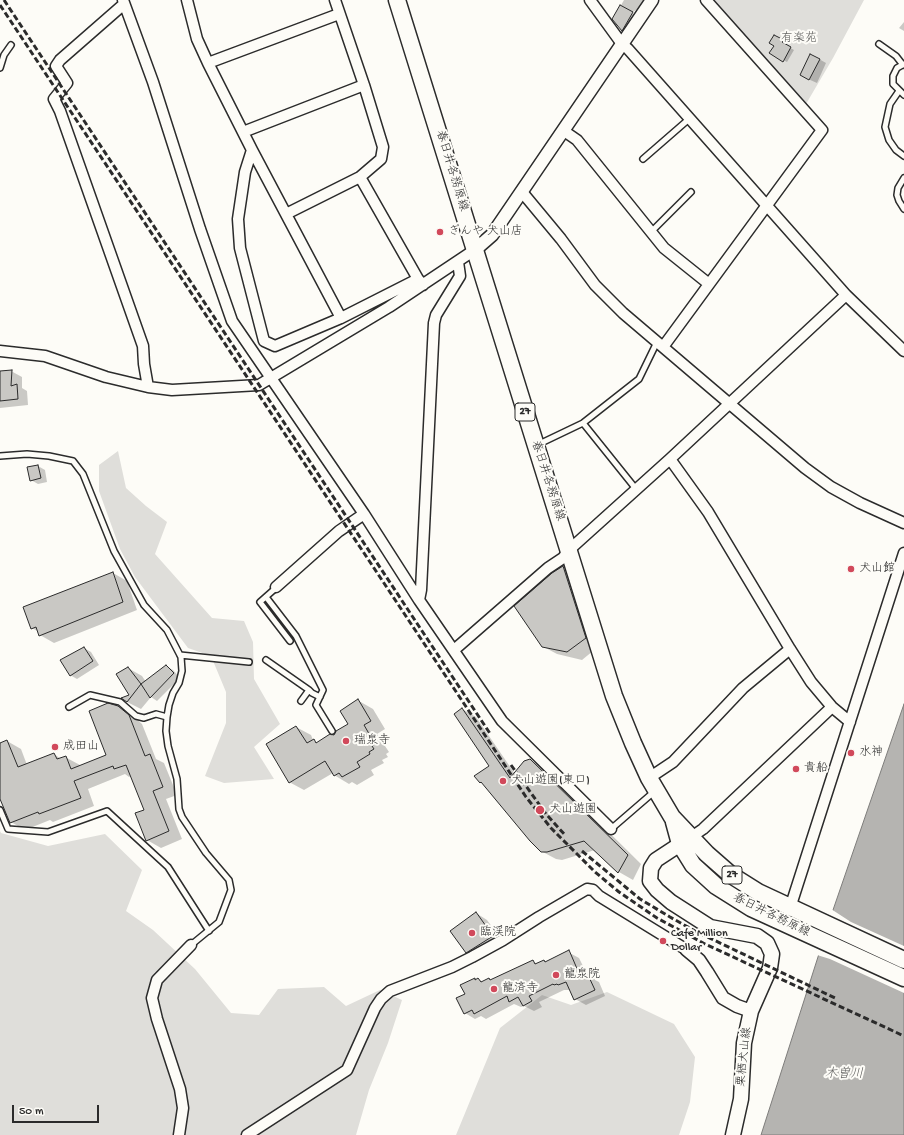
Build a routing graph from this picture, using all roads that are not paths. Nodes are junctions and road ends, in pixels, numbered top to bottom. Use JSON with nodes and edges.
{"nodes":[{"id":1,"x":187,"y":0,"type":"edge"},
{"id":2,"x":335,"y":0,"type":"edge"},
{"id":3,"x":398,"y":0,"type":"edge"},
{"id":4,"x":590,"y":0,"type":"edge"},
{"id":5,"x":652,"y":0,"type":"edge"},
{"id":6,"x":706,"y":0,"type":"edge"},
{"id":7,"x":124,"y":2,"type":"edge"},
{"id":8,"x":339,"y":14,"type":"junction"},
{"id":9,"x":622,"y":44,"type":"junction"},
{"id":10,"x":879,"y":44,"type":"dead end"},
{"id":11,"x":11,"y":45,"type":"dead end"},
{"id":12,"x":208,"y":63,"type":"junction"},
{"id":13,"x":903,"y":64,"type":"edge"},
{"id":14,"x":0,"y":68,"type":"edge"},
{"id":15,"x":364,"y":85,"type":"junction"},
{"id":16,"x":899,"y":91,"type":"junction"},
{"id":17,"x":904,"y":95,"type":"edge"},
{"id":18,"x":689,"y":119,"type":"junction"},
{"id":19,"x":564,"y":131,"type":"junction"},
{"id":20,"x":243,"y":132,"type":"junction"},
{"id":21,"x":252,"y":150,"type":"junction"},
{"id":22,"x":904,"y":156,"type":"edge"},
{"id":23,"x":643,"y":159,"type":"dead end"},
{"id":24,"x":360,"y":177,"type":"junction"},
{"id":25,"x":904,"y":178,"type":"edge"},
{"id":26,"x":522,"y":192,"type":"junction"},
{"id":27,"x":691,"y":192,"type":"dead end"},
{"id":28,"x":766,"y":207,"type":"junction"},
{"id":29,"x":904,"y":209,"type":"edge"},
{"id":30,"x":286,"y":214,"type":"junction"},
{"id":31,"x":651,"y":232,"type":"junction"},
{"id":32,"x":476,"y":249,"type":"junction"},
{"id":33,"x":458,"y":262,"type":"junction"},
{"id":34,"x":421,"y":282,"type":"junction"},
{"id":35,"x":709,"y":284,"type":"junction"},
{"id":36,"x":846,"y":296,"type":"junction"},
{"id":37,"x":341,"y":318,"type":"junction"},
{"id":38,"x":660,"y":345,"type":"junction"},
{"id":39,"x":0,"y":351,"type":"edge"},
{"id":40,"x":904,"y":351,"type":"edge"},
{"id":41,"x":271,"y":379,"type":"junction"},
{"id":42,"x":148,"y":388,"type":"junction"},
{"id":43,"x":729,"y":404,"type":"junction"},
{"id":44,"x":584,"y":423,"type":"junction"},
{"id":45,"x":536,"y":446,"type":"junction"},
{"id":46,"x":0,"y":456,"type":"edge"},
{"id":47,"x":670,"y":459,"type":"junction"},
{"id":48,"x":636,"y":489,"type":"junction"},
{"id":49,"x":364,"y":514,"type":"junction"},
{"id":50,"x":904,"y":523,"type":"edge"},
{"id":51,"x":569,"y":550,"type":"junction"},
{"id":52,"x":904,"y":554,"type":"edge"},
{"id":53,"x":276,"y":587,"type":"joint"},
{"id":54,"x":266,"y":597,"type":"junction"},
{"id":55,"x":419,"y":600,"type":"junction"},
{"id":56,"x":290,"y":642,"type":"dead end"},
{"id":57,"x":790,"y":649,"type":"junction"},
{"id":58,"x":454,"y":650,"type":"junction"},
{"id":59,"x":180,"y":655,"type":"junction"},
{"id":60,"x":266,"y":660,"type":"dead end"},
{"id":61,"x":249,"y":662,"type":"dead end"},
{"id":62,"x":309,"y":690,"type":"junction"},
{"id":63,"x":320,"y":697,"type":"junction"},
{"id":64,"x":301,"y":701,"type":"dead end"},
{"id":65,"x":69,"y":706,"type":"dead end"},
{"id":66,"x":832,"y":706,"type":"junction"},
{"id":67,"x":167,"y":717,"type":"junction"},
{"id":68,"x":850,"y":722,"type":"junction"},
{"id":69,"x":332,"y":730,"type":"dead end"},
{"id":70,"x":652,"y":784,"type":"junction"},
{"id":71,"x":0,"y":810,"type":"edge"},
{"id":72,"x":611,"y":829,"type":"joint"},
{"id":73,"x":685,"y":841,"type":"junction"},
{"id":74,"x":790,"y":908,"type":"junction"},
{"id":75,"x":803,"y":923,"type":"junction"},
{"id":76,"x":209,"y":931,"type":"junction"},
{"id":77,"x":191,"y":945,"type":"joint"},
{"id":78,"x":687,"y":950,"type":"joint"},
{"id":79,"x":904,"y":960,"type":"edge"},
{"id":80,"x":904,"y":978,"type":"edge"},
{"id":81,"x":751,"y":1011,"type":"junction"},
{"id":82,"x":179,"y":1135,"type":"edge"},
{"id":83,"x":247,"y":1135,"type":"edge"},
{"id":84,"x":733,"y":1135,"type":"edge"}],
"edges":[{"from":1,"to":12,"type":"street"},
{"from":2,"to":8,"type":"street"},
{"from":3,"to":32,"type":"main road","name":"春日井各務原線","number":"27"},
{"from":4,"to":9,"type":"street"},
{"from":5,"to":9,"type":"street"},
{"from":6,"to":28,"type":"street"},
{"from":7,"to":41,"type":"street"},
{"from":7,"to":42,"type":"street"},
{"from":8,"to":12,"type":"street"},
{"from":8,"to":15,"type":"street"},
{"from":9,"to":18,"type":"street"},
{"from":9,"to":19,"type":"street"},
{"from":10,"to":13,"type":"lane"},
{"from":11,"to":14,"type":"lane"},
{"from":12,"to":20,"type":"street"},
{"from":13,"to":16,"type":"lane"},
{"from":15,"to":20,"type":"street"},
{"from":15,"to":24,"type":"street"},
{"from":16,"to":17,"type":"lane"},
{"from":16,"to":22,"type":"lane"},
{"from":18,"to":23,"type":"lane"},
{"from":18,"to":28,"type":"street"},
{"from":19,"to":26,"type":"street"},
{"from":19,"to":31,"type":"street"},
{"from":20,"to":21,"type":"street"},
{"from":21,"to":30,"type":"street"},
{"from":21,"to":37,"type":"street"},
{"from":24,"to":30,"type":"street"},
{"from":24,"to":34,"type":"street"},
{"from":25,"to":29,"type":"lane"},
{"from":26,"to":32,"type":"street"},
{"from":26,"to":38,"type":"street"},
{"from":27,"to":31,"type":"lane"},
{"from":28,"to":35,"type":"street"},
{"from":28,"to":36,"type":"street"},
{"from":30,"to":37,"type":"street"},
{"from":31,"to":35,"type":"street"},
{"from":32,"to":33,"type":"street"},
{"from":32,"to":45,"type":"main road","name":"春日井各務原線","number":"27"},
{"from":33,"to":34,"type":"street"},
{"from":33,"to":55,"type":"street"},
{"from":34,"to":37,"type":"street"},
{"from":34,"to":41,"type":"street"},
{"from":35,"to":38,"type":"street"},
{"from":36,"to":40,"type":"street"},
{"from":36,"to":43,"type":"street"},
{"from":38,"to":43,"type":"street"},
{"from":38,"to":44,"type":"lane"},
{"from":39,"to":42,"type":"street"},
{"from":41,"to":42,"type":"street"},
{"from":41,"to":49,"type":"street"},
{"from":43,"to":47,"type":"street"},
{"from":43,"to":50,"type":"street"},
{"from":44,"to":45,"type":"lane"},
{"from":44,"to":48,"type":"lane"},
{"from":45,"to":51,"type":"main road","name":"春日井各務原線","number":"27"},
{"from":46,"to":59,"type":"lane"},
{"from":47,"to":48,"type":"street"},
{"from":47,"to":57,"type":"street"},
{"from":48,"to":51,"type":"street"},
{"from":49,"to":53,"type":"street"},
{"from":49,"to":55,"type":"street"},
{"from":51,"to":58,"type":"street"},
{"from":51,"to":70,"type":"main road","name":"春日井各務原線","number":"27"},
{"from":52,"to":68,"type":"street"},
{"from":53,"to":54,"type":"lane"},
{"from":54,"to":56,"type":"lane"},
{"from":54,"to":63,"type":"lane"},
{"from":55,"to":58,"type":"street"},
{"from":57,"to":66,"type":"street"},
{"from":57,"to":70,"type":"street"},
{"from":58,"to":72,"type":"street"},
{"from":59,"to":61,"type":"lane"},
{"from":59,"to":67,"type":"lane"},
{"from":60,"to":62,"type":"lane"},
{"from":62,"to":63,"type":"lane"},
{"from":62,"to":64,"type":"lane"},
{"from":63,"to":69,"type":"lane"},
{"from":65,"to":67,"type":"lane"},
{"from":66,"to":68,"type":"street"},
{"from":66,"to":73,"type":"street"},
{"from":67,"to":76,"type":"lane"},
{"from":68,"to":74,"type":"street"},
{"from":70,"to":72,"type":"lane"},
{"from":70,"to":73,"type":"main road","name":"春日井各務原線","number":"27"},
{"from":71,"to":76,"type":"lane"},
{"from":73,"to":74,"type":"main road","name":"春日井各務原線","number":"27"},
{"from":73,"to":75,"type":"main road","name":"春日井各務原線","number":"27"},
{"from":73,"to":81,"type":"main road","name":"栗栖犬山線"},
{"from":74,"to":75,"type":"main road","name":"春日井各務原線","number":"27"},
{"from":75,"to":79,"type":"main road","name":"春日井各務原線","number":"27"},
{"from":75,"to":80,"type":"main road","name":"春日井各務原線","number":"27"},
{"from":76,"to":77,"type":"lane"},
{"from":77,"to":82,"type":"street"},
{"from":78,"to":81,"type":"street"},
{"from":78,"to":83,"type":"street"},
{"from":81,"to":84,"type":"main road","name":"栗栖犬山線"}]}
